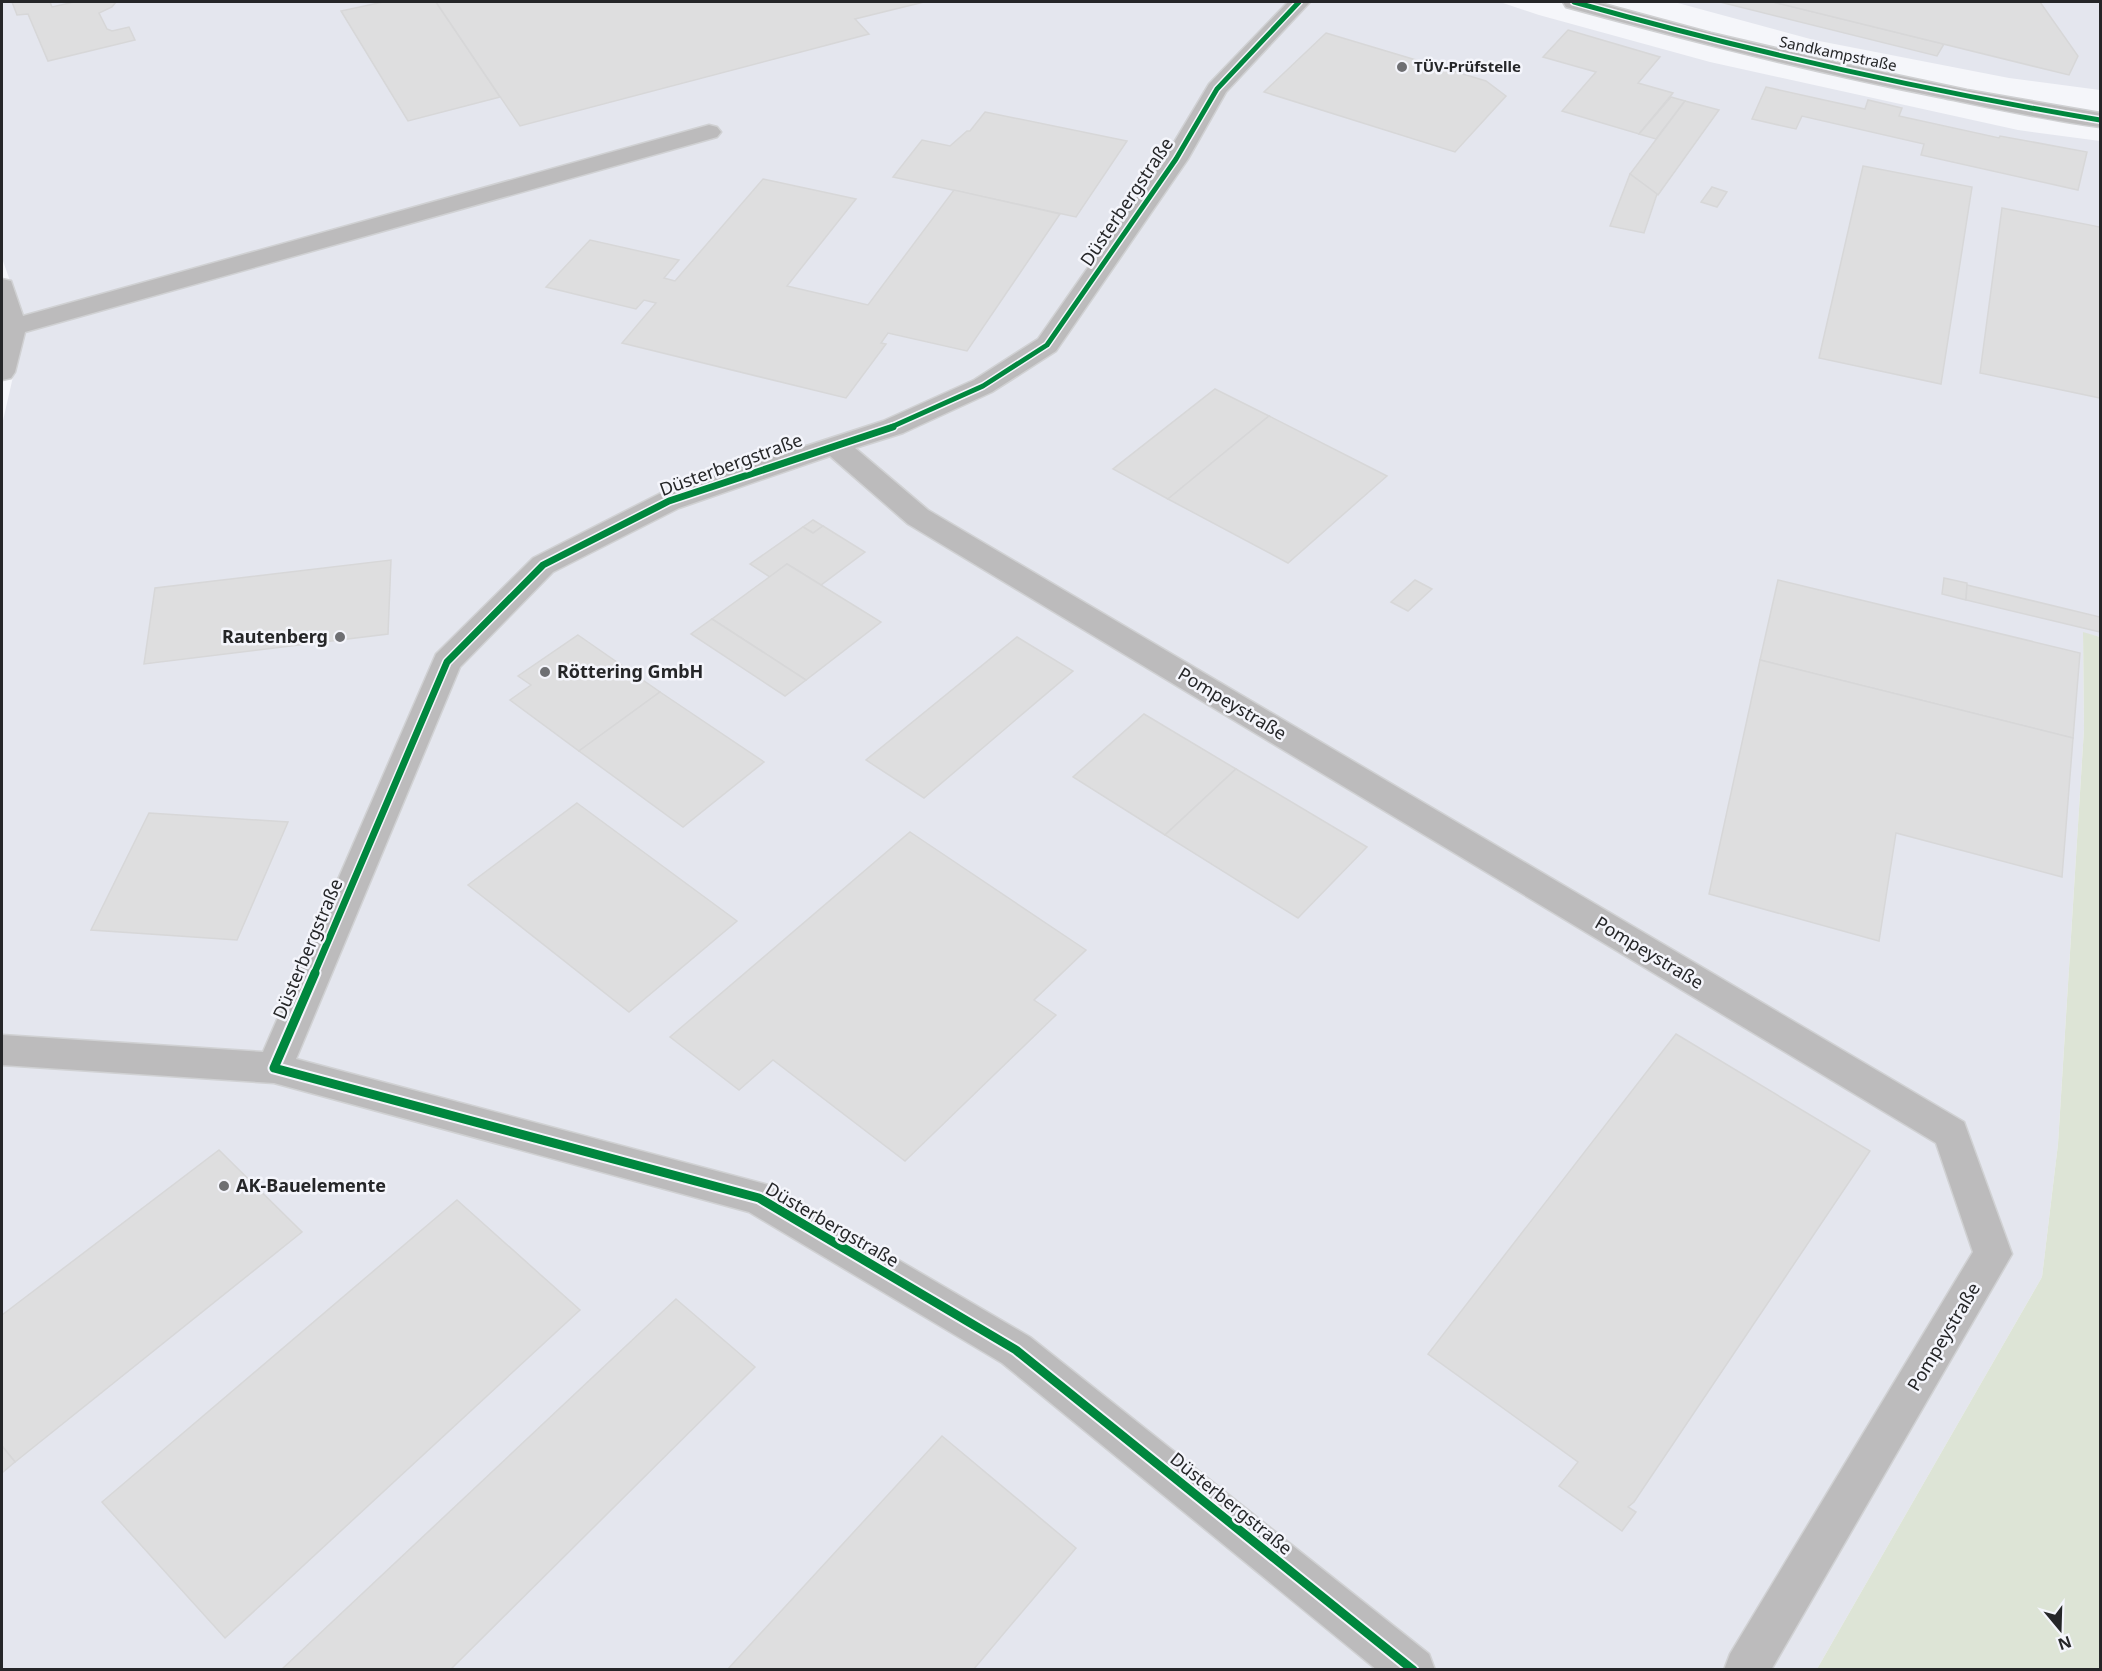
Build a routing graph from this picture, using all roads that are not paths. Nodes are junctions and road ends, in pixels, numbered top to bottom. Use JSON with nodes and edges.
{"nodes":[{"id":1,"x":1299,"y":2,"type":"edge"},
{"id":2,"x":1574,"y":2,"type":"edge"},
{"id":3,"x":2100,"y":120,"type":"edge"},
{"id":4,"x":709,"y":132,"type":"dead end"},
{"id":5,"x":2,"y":286,"type":"edge"},
{"id":6,"x":13,"y":327,"type":"junction"},
{"id":7,"x":2,"y":372,"type":"edge"},
{"id":8,"x":834,"y":445,"type":"junction"},
{"id":9,"x":2,"y":1050,"type":"edge"},
{"id":10,"x":274,"y":1068,"type":"junction"},
{"id":11,"x":1413,"y":1670,"type":"edge"},
{"id":12,"x":1746,"y":1670,"type":"edge"}],
"edges":[{"from":1,"to":8,"type":"street","name":"Düsterbergstraße"},
{"from":2,"to":3,"type":"street","name":"Sandkampstraße"},
{"from":4,"to":6,"type":"street"},
{"from":5,"to":6,"type":"street"},
{"from":6,"to":7,"type":"street"},
{"from":8,"to":10,"type":"street","name":"Düsterbergstraße"},
{"from":8,"to":12,"type":"street","name":"Pompeystraße"},
{"from":9,"to":10,"type":"street","name":"Düsterbergstraße"},
{"from":10,"to":11,"type":"street","name":"Düsterbergstraße"}]}
